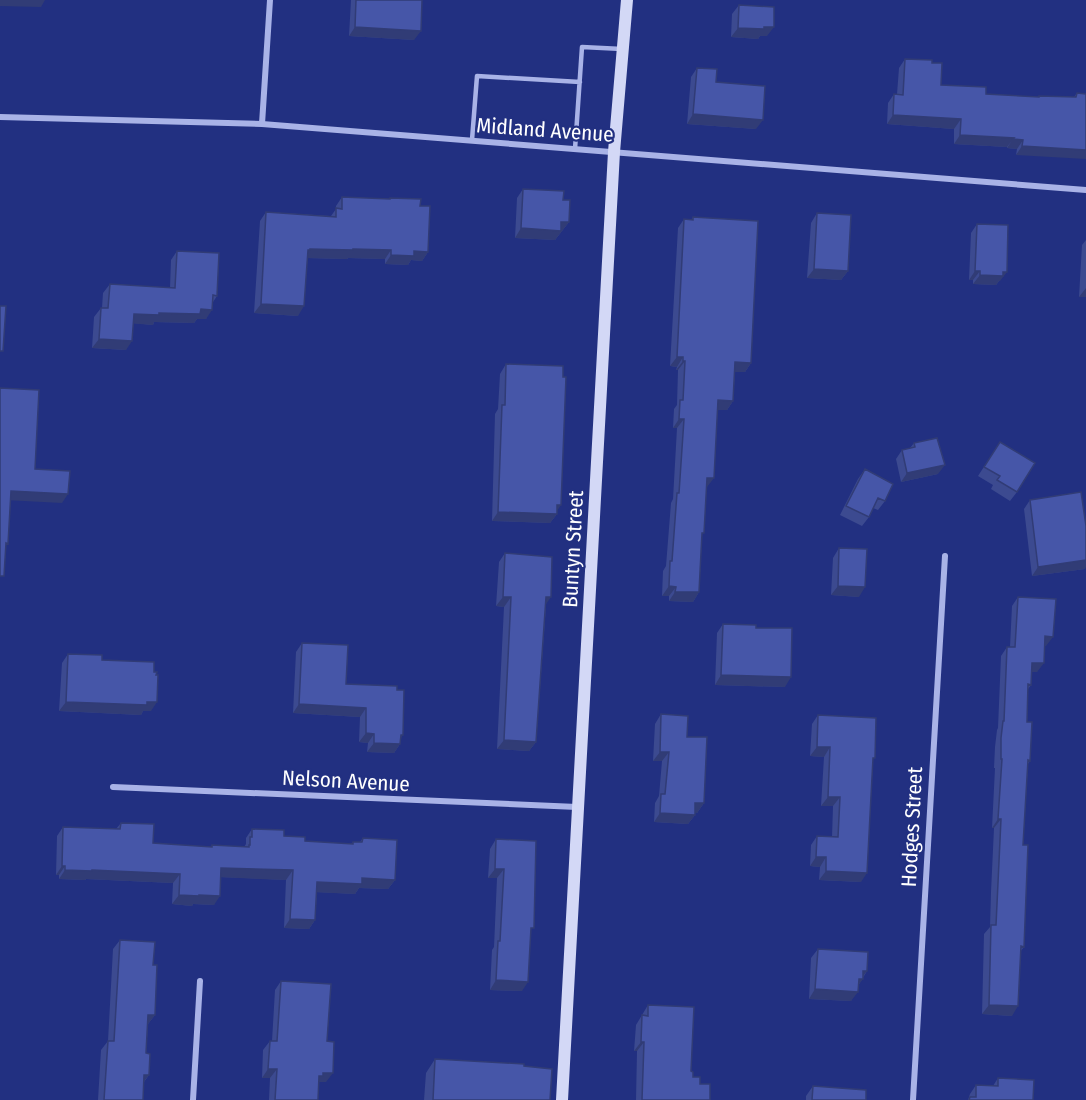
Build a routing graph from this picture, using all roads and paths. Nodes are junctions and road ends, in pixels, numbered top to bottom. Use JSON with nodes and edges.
{"nodes":[{"id":1,"x":270,"y":0,"type":"edge"},
{"id":2,"x":627,"y":0,"type":"edge"},
{"id":3,"x":623,"y":50,"type":"junction"},
{"id":4,"x":580,"y":82,"type":"junction"},
{"id":5,"x":0,"y":117,"type":"edge"},
{"id":6,"x":262,"y":124,"type":"junction"},
{"id":7,"x":472,"y":140,"type":"junction"},
{"id":8,"x":575,"y":148,"type":"junction"},
{"id":9,"x":614,"y":152,"type":"junction"},
{"id":10,"x":1086,"y":190,"type":"edge"},
{"id":11,"x":945,"y":556,"type":"dead end"},
{"id":12,"x":113,"y":787,"type":"dead end"},
{"id":13,"x":578,"y":807,"type":"junction"},
{"id":14,"x":200,"y":981,"type":"dead end"},
{"id":15,"x":193,"y":1100,"type":"edge"},
{"id":16,"x":562,"y":1100,"type":"edge"},
{"id":17,"x":913,"y":1100,"type":"edge"}],
"edges":[{"from":1,"to":6,"type":"street"},
{"from":2,"to":3,"type":"street","name":"Buntyn Street"},
{"from":3,"to":4,"type":"lane"},
{"from":3,"to":9,"type":"street","name":"Buntyn Street"},
{"from":4,"to":7,"type":"lane"},
{"from":4,"to":8,"type":"lane"},
{"from":5,"to":6,"type":"street","name":"Midland Avenue"},
{"from":6,"to":7,"type":"street","name":"Midland Avenue"},
{"from":7,"to":8,"type":"street","name":"Midland Avenue"},
{"from":8,"to":9,"type":"street","name":"Midland Avenue"},
{"from":9,"to":10,"type":"street","name":"Midland Avenue"},
{"from":9,"to":13,"type":"street","name":"Buntyn Street"},
{"from":11,"to":17,"type":"street","name":"Hodges Street"},
{"from":12,"to":13,"type":"street","name":"Nelson Avenue"},
{"from":13,"to":16,"type":"street","name":"Buntyn Street"},
{"from":14,"to":15,"type":"street"}]}
